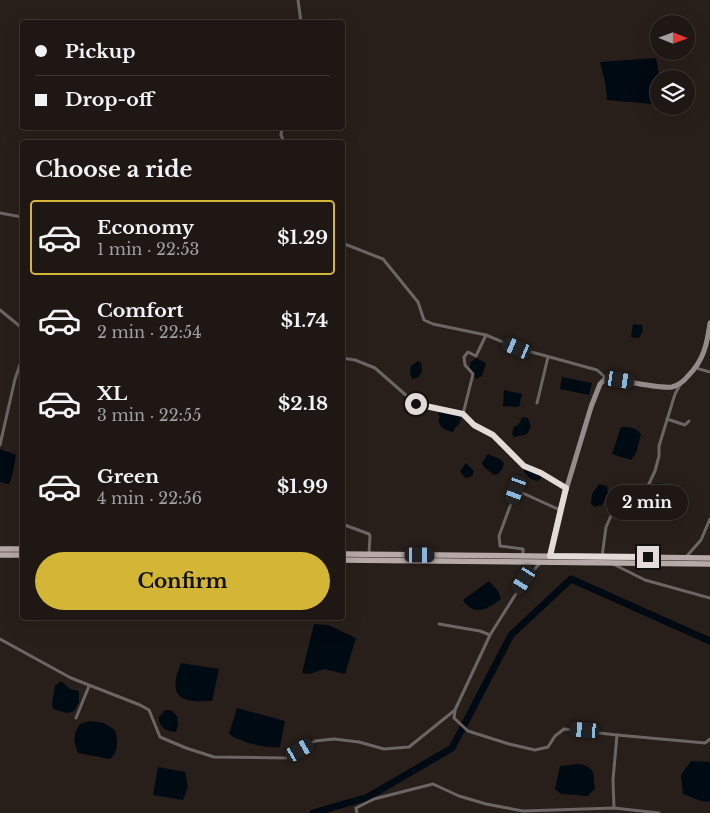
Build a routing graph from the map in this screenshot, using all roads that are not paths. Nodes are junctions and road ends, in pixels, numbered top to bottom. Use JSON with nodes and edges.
{"nodes":[{"id":1,"x":298,"y":0,"type":"edge"},
{"id":2,"x":301,"y":20,"type":"edge"},
{"id":3,"x":0,"y":213,"type":"edge"},
{"id":4,"x":20,"y":217,"type":"edge"},
{"id":5,"x":345,"y":243,"type":"edge"},
{"id":6,"x":0,"y":310,"type":"edge"},
{"id":7,"x":710,"y":322,"type":"edge"},
{"id":8,"x":20,"y":326,"type":"edge"},
{"id":9,"x":486,"y":335,"type":"junction"},
{"id":10,"x":548,"y":357,"type":"junction"},
{"id":11,"x":345,"y":358,"type":"edge"},
{"id":12,"x":20,"y":365,"type":"edge"},
{"id":13,"x":696,"y":368,"type":"junction"},
{"id":14,"x":710,"y":372,"type":"edge"},
{"id":15,"x":606,"y":378,"type":"junction"},
{"id":16,"x":682,"y":383,"type":"junction"},
{"id":17,"x":537,"y":403,"type":"dead end"},
{"id":18,"x":463,"y":414,"type":"junction"},
{"id":19,"x":667,"y":419,"type":"junction"},
{"id":20,"x":689,"y":420,"type":"dead end"},
{"id":21,"x":0,"y":445,"type":"edge"},
{"id":22,"x":566,"y":488,"type":"junction"},
{"id":23,"x":560,"y":510,"type":"junction"},
{"id":24,"x":710,"y":519,"type":"edge"},
{"id":25,"x":345,"y":525,"type":"edge"},
{"id":26,"x":0,"y":549,"type":"edge"},
{"id":27,"x":20,"y":550,"type":"edge"},
{"id":28,"x":13,"y":552,"type":"junction"},
{"id":29,"x":20,"y":554,"type":"edge"},
{"id":30,"x":345,"y":554,"type":"edge"},
{"id":31,"x":370,"y":554,"type":"junction"},
{"id":32,"x":0,"y":555,"type":"edge"},
{"id":33,"x":523,"y":555,"type":"junction"},
{"id":34,"x":550,"y":556,"type":"junction"},
{"id":35,"x":602,"y":557,"type":"junction"},
{"id":36,"x":490,"y":558,"type":"junction"},
{"id":37,"x":685,"y":558,"type":"junction"},
{"id":38,"x":710,"y":558,"type":"edge"},
{"id":39,"x":345,"y":560,"type":"edge"},
{"id":40,"x":625,"y":560,"type":"junction"},
{"id":41,"x":542,"y":561,"type":"junction"},
{"id":42,"x":610,"y":562,"type":"junction"},
{"id":43,"x":710,"y":564,"type":"edge"},
{"id":44,"x":710,"y":598,"type":"edge"},
{"id":45,"x":440,"y":624,"type":"dead end"},
{"id":46,"x":490,"y":635,"type":"junction"},
{"id":47,"x":0,"y":639,"type":"edge"},
{"id":48,"x":90,"y":686,"type":"junction"},
{"id":49,"x":455,"y":710,"type":"junction"},
{"id":50,"x":76,"y":718,"type":"dead end"},
{"id":51,"x":617,"y":736,"type":"junction"},
{"id":52,"x":710,"y":739,"type":"edge"},
{"id":53,"x":614,"y":808,"type":"junction"},
{"id":54,"x":599,"y":811,"type":"edge"},
{"id":55,"x":357,"y":813,"type":"edge"},
{"id":56,"x":659,"y":813,"type":"edge"}],
"edges":[{"from":1,"to":2,"type":"street"},
{"from":3,"to":4,"type":"street"},
{"from":5,"to":9,"type":"street"},
{"from":6,"to":8,"type":"street"},
{"from":7,"to":13,"type":"main road"},
{"from":9,"to":10,"type":"street"},
{"from":9,"to":18,"type":"street"},
{"from":10,"to":15,"type":"street"},
{"from":10,"to":17,"type":"street"},
{"from":11,"to":18,"type":"street"},
{"from":12,"to":21,"type":"street"},
{"from":13,"to":14,"type":"street"},
{"from":13,"to":16,"type":"main road"},
{"from":15,"to":16,"type":"main road"},
{"from":15,"to":22,"type":"main road"},
{"from":16,"to":19,"type":"street"},
{"from":18,"to":22,"type":"street"},
{"from":19,"to":20,"type":"street"},
{"from":19,"to":35,"type":"street"},
{"from":22,"to":23,"type":"main road"},
{"from":23,"to":33,"type":"street"},
{"from":23,"to":34,"type":"main road"},
{"from":24,"to":37,"type":"street"},
{"from":25,"to":31,"type":"street"},
{"from":26,"to":28,"type":"main road"},
{"from":27,"to":28,"type":"main road"},
{"from":28,"to":29,"type":"main road"},
{"from":28,"to":32,"type":"main road"},
{"from":30,"to":31,"type":"main road"},
{"from":31,"to":36,"type":"main road"},
{"from":33,"to":34,"type":"main road"},
{"from":33,"to":36,"type":"main road"},
{"from":34,"to":35,"type":"main road"},
{"from":35,"to":40,"type":"main road"},
{"from":36,"to":39,"type":"main road"},
{"from":36,"to":41,"type":"main road"},
{"from":37,"to":38,"type":"main road"},
{"from":37,"to":40,"type":"main road"},
{"from":40,"to":42,"type":"main road"},
{"from":40,"to":43,"type":"main road"},
{"from":41,"to":42,"type":"main road"},
{"from":41,"to":46,"type":"street"},
{"from":42,"to":44,"type":"street"},
{"from":45,"to":46,"type":"street"},
{"from":46,"to":49,"type":"street"},
{"from":47,"to":48,"type":"street"},
{"from":48,"to":49,"type":"street"},
{"from":48,"to":50,"type":"street"},
{"from":49,"to":51,"type":"street"},
{"from":51,"to":52,"type":"street"},
{"from":51,"to":53,"type":"street"},
{"from":53,"to":54,"type":"street"},
{"from":53,"to":56,"type":"street"},
{"from":54,"to":55,"type":"street"}]}
